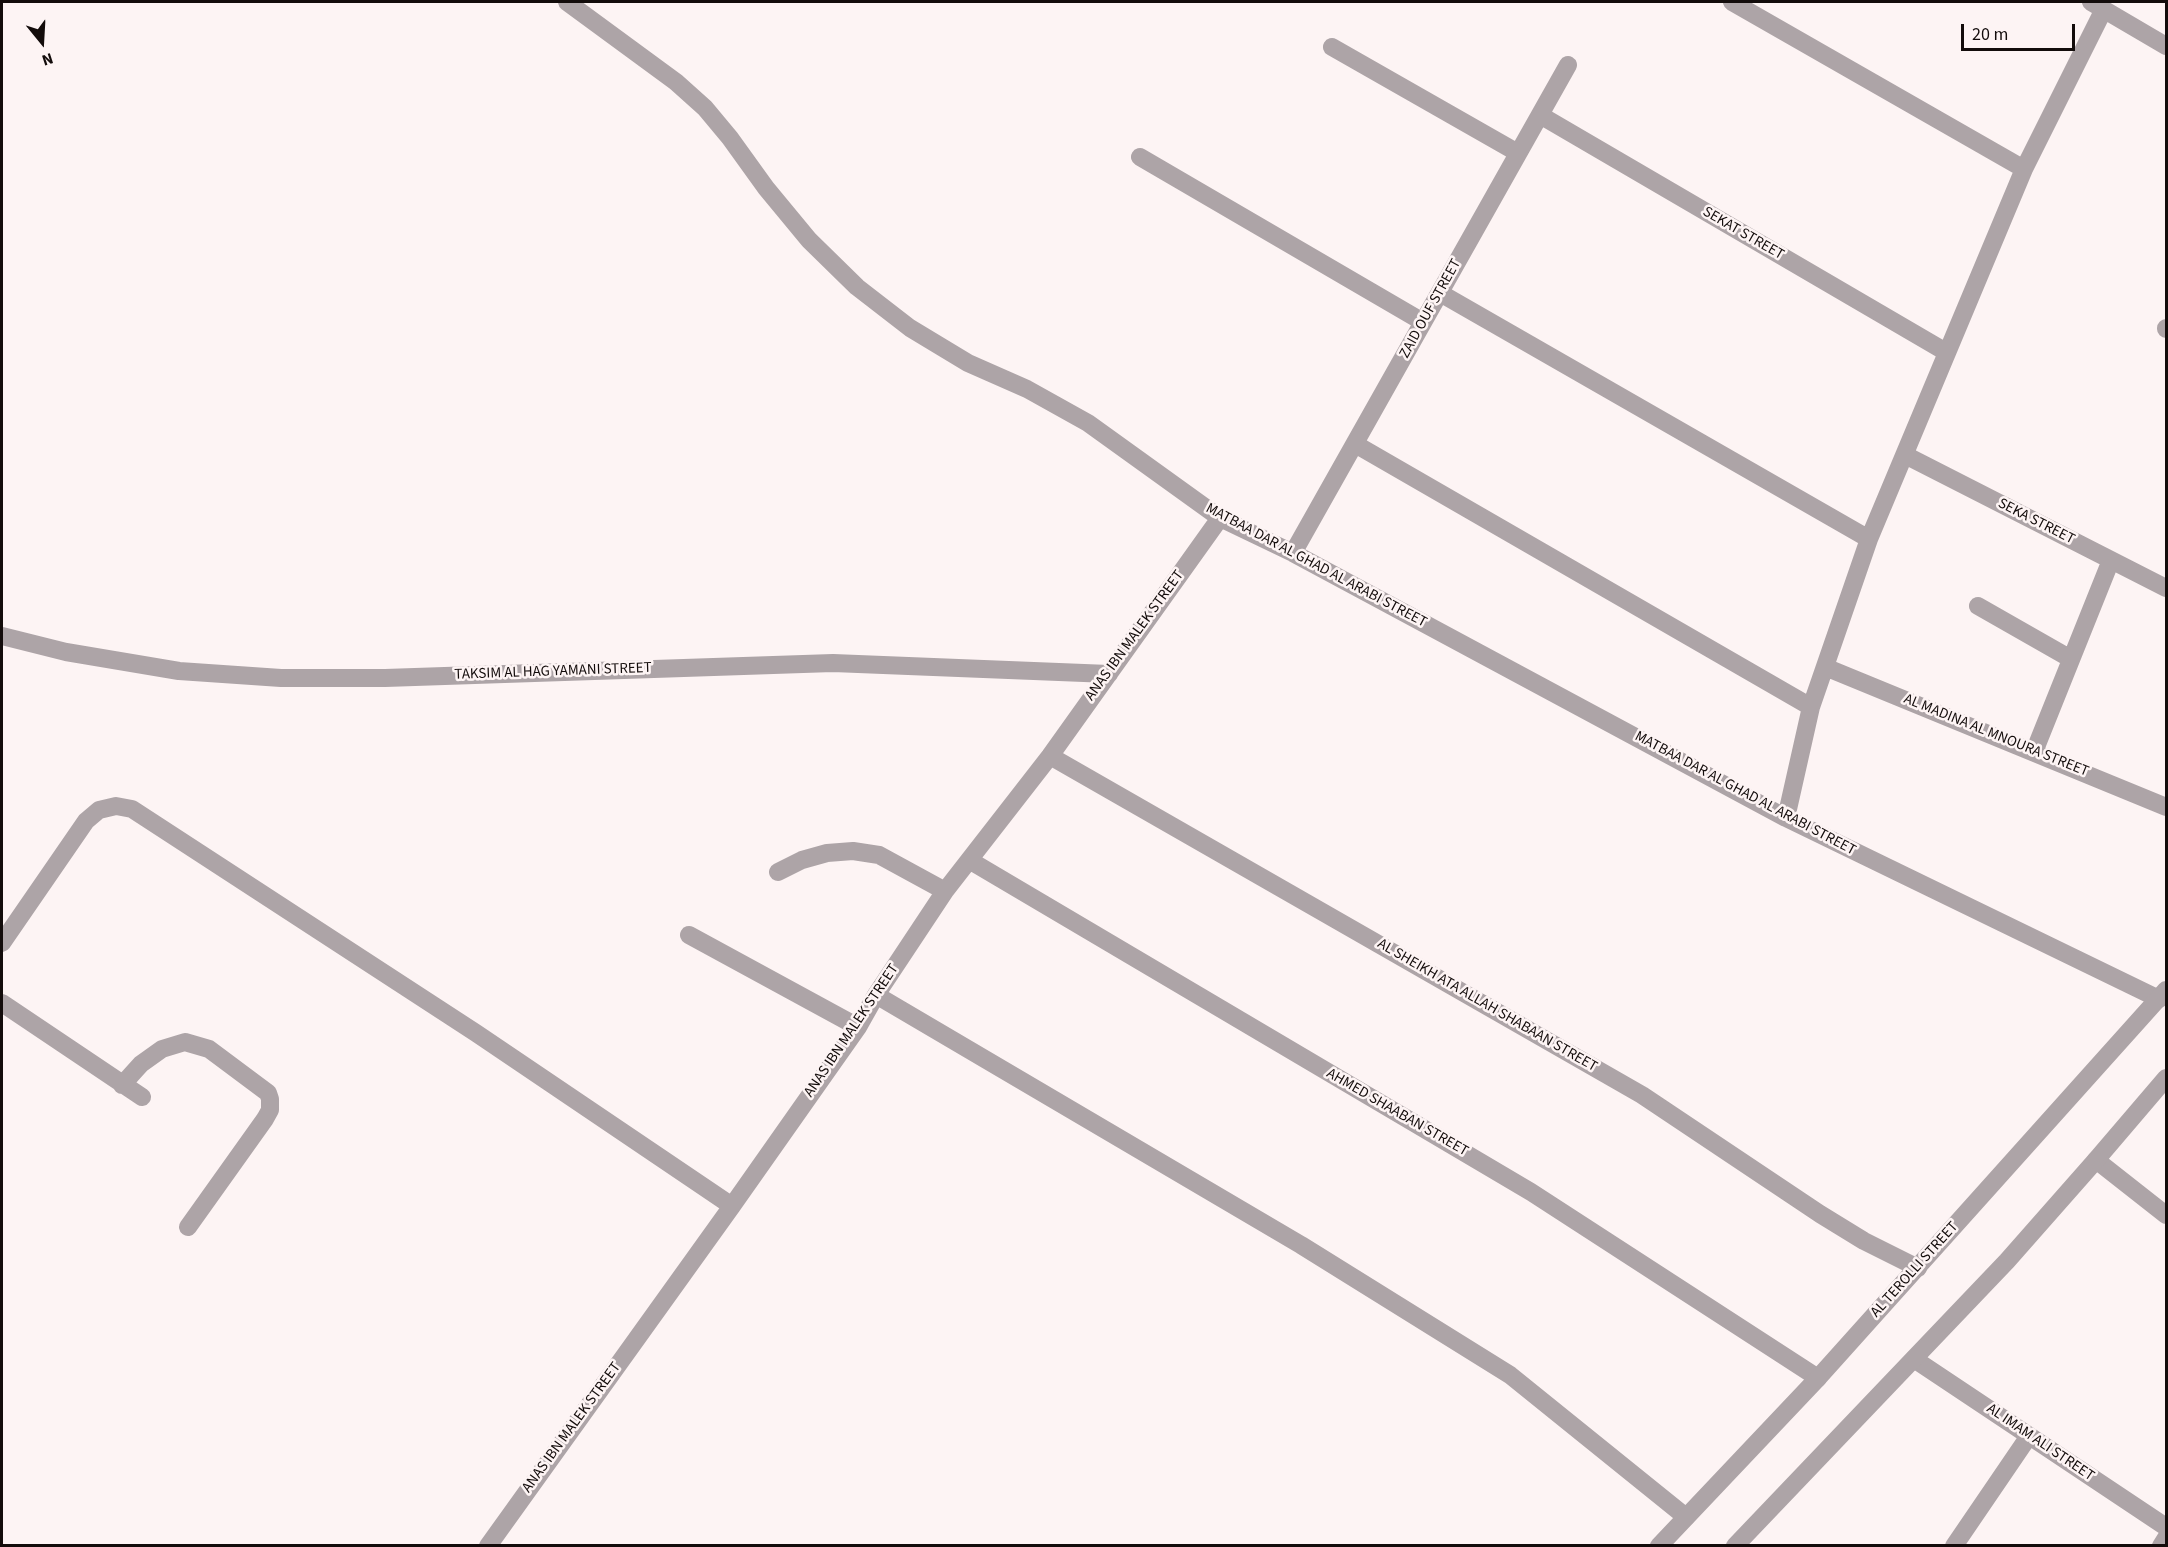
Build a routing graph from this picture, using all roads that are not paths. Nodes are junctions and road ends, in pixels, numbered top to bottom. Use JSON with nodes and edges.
{"nodes":[{"id":1,"x":567,"y":2,"type":"edge"},
{"id":2,"x":1732,"y":2,"type":"edge"},
{"id":3,"x":2098,"y":5,"type":"edge"},
{"id":4,"x":2166,"y":46,"type":"edge"},
{"id":5,"x":1332,"y":47,"type":"dead end"},
{"id":6,"x":1568,"y":65,"type":"dead end"},
{"id":7,"x":1539,"y":115,"type":"junction"},
{"id":8,"x":1518,"y":153,"type":"junction"},
{"id":9,"x":1140,"y":157,"type":"dead end"},
{"id":10,"x":2024,"y":169,"type":"junction"},
{"id":11,"x":1440,"y":293,"type":"junction"},
{"id":12,"x":1424,"y":322,"type":"junction"},
{"id":13,"x":1946,"y":352,"type":"junction"},
{"id":14,"x":1355,"y":444,"type":"junction"},
{"id":15,"x":1905,"y":455,"type":"junction"},
{"id":16,"x":1220,"y":518,"type":"junction"},
{"id":17,"x":1869,"y":539,"type":"junction"},
{"id":18,"x":1293,"y":553,"type":"junction"},
{"id":19,"x":2111,"y":560,"type":"junction"},
{"id":20,"x":2166,"y":588,"type":"edge"},
{"id":21,"x":1978,"y":606,"type":"dead end"},
{"id":22,"x":2,"y":636,"type":"edge"},
{"id":23,"x":2071,"y":659,"type":"junction"},
{"id":24,"x":1825,"y":667,"type":"junction"},
{"id":25,"x":1109,"y":674,"type":"junction"},
{"id":26,"x":1811,"y":707,"type":"junction"},
{"id":27,"x":2034,"y":752,"type":"junction"},
{"id":28,"x":1050,"y":756,"type":"junction"},
{"id":29,"x":2166,"y":807,"type":"edge"},
{"id":30,"x":1786,"y":818,"type":"junction"},
{"id":31,"x":969,"y":860,"type":"junction"},
{"id":32,"x":778,"y":872,"type":"dead end"},
{"id":33,"x":945,"y":891,"type":"junction"},
{"id":34,"x":689,"y":935,"type":"dead end"},
{"id":35,"x":2,"y":943,"type":"edge"},
{"id":36,"x":876,"y":995,"type":"junction"},
{"id":37,"x":2163,"y":995,"type":"edge"},
{"id":38,"x":2,"y":1003,"type":"edge"},
{"id":39,"x":858,"y":1027,"type":"junction"},
{"id":40,"x":2166,"y":1078,"type":"edge"},
{"id":41,"x":122,"y":1084,"type":"junction"},
{"id":42,"x":142,"y":1097,"type":"dead end"},
{"id":43,"x":2096,"y":1161,"type":"junction"},
{"id":44,"x":732,"y":1206,"type":"junction"},
{"id":45,"x":2166,"y":1215,"type":"edge"},
{"id":46,"x":188,"y":1227,"type":"dead end"},
{"id":47,"x":1918,"y":1268,"type":"junction"},
{"id":48,"x":1914,"y":1359,"type":"junction"},
{"id":49,"x":1818,"y":1378,"type":"junction"},
{"id":50,"x":2029,"y":1436,"type":"junction"},
{"id":51,"x":1686,"y":1517,"type":"junction"},
{"id":52,"x":2166,"y":1527,"type":"edge"},
{"id":53,"x":2166,"y":1538,"type":"edge"},
{"id":54,"x":488,"y":1545,"type":"edge"},
{"id":55,"x":1659,"y":1545,"type":"edge"},
{"id":56,"x":1735,"y":1545,"type":"edge"},
{"id":57,"x":1954,"y":1545,"type":"edge"},
{"id":58,"x":2161,"y":1545,"type":"edge"}],
"edges":[{"from":1,"to":16,"type":"street","name":"MATBAA DAR AL GHAD AL ARABI STREET"},
{"from":2,"to":10,"type":"street"},
{"from":3,"to":4,"type":"street"},
{"from":3,"to":10,"type":"street"},
{"from":5,"to":8,"type":"street"},
{"from":6,"to":7,"type":"street","name":"ZAID OUF STREET"},
{"from":7,"to":8,"type":"street","name":"ZAID OUF STREET"},
{"from":7,"to":13,"type":"street","name":"SEKAT STREET"},
{"from":8,"to":11,"type":"street","name":"ZAID OUF STREET"},
{"from":9,"to":12,"type":"street"},
{"from":10,"to":13,"type":"street"},
{"from":11,"to":12,"type":"street","name":"ZAID OUF STREET"},
{"from":11,"to":17,"type":"street"},
{"from":12,"to":14,"type":"street","name":"ZAID OUF STREET"},
{"from":13,"to":15,"type":"street"},
{"from":14,"to":18,"type":"street","name":"ZAID OUF STREET"},
{"from":14,"to":26,"type":"street"},
{"from":15,"to":17,"type":"street"},
{"from":15,"to":19,"type":"street","name":"SEKA STREET"},
{"from":16,"to":18,"type":"street","name":"MATBAA DAR AL GHAD AL ARABI STREET"},
{"from":16,"to":25,"type":"street","name":"ANAS IBN MALEK STREET"},
{"from":17,"to":24,"type":"street"},
{"from":18,"to":30,"type":"street","name":"MATBAA DAR AL GHAD AL ARABI STREET"},
{"from":19,"to":20,"type":"street","name":"SEKA STREET"},
{"from":19,"to":23,"type":"street"},
{"from":21,"to":23,"type":"street"},
{"from":22,"to":25,"type":"street","name":"TAKSIM AL HAG YAMANI STREET"},
{"from":23,"to":27,"type":"street"},
{"from":24,"to":26,"type":"street"},
{"from":24,"to":27,"type":"street","name":"AL MADINA AL MNOURA STREET"},
{"from":25,"to":28,"type":"street","name":"ANAS IBN MALEK STREET"},
{"from":26,"to":30,"type":"street"},
{"from":27,"to":29,"type":"street","name":"AL MADINA AL MNOURA STREET"},
{"from":28,"to":31,"type":"street","name":"ANAS IBN MALEK STREET"},
{"from":28,"to":47,"type":"street","name":"AL SHEIKH ATA ALLAH SHABAAN STREET"},
{"from":30,"to":37,"type":"street","name":"MATBAA DAR AL GHAD AL ARABI STREET"},
{"from":31,"to":33,"type":"street","name":"ANAS IBN MALEK STREET"},
{"from":31,"to":49,"type":"street","name":"AHMED SHAABAN STREET"},
{"from":32,"to":33,"type":"street"},
{"from":33,"to":36,"type":"street","name":"ANAS IBN MALEK STREET"},
{"from":34,"to":39,"type":"street"},
{"from":35,"to":44,"type":"street"},
{"from":36,"to":39,"type":"street","name":"ANAS IBN MALEK STREET"},
{"from":36,"to":51,"type":"street"},
{"from":37,"to":47,"type":"street","name":"AL TEROLLI STREET"},
{"from":38,"to":41,"type":"street"},
{"from":39,"to":44,"type":"street","name":"ANAS IBN MALEK STREET"},
{"from":40,"to":43,"type":"street"},
{"from":41,"to":42,"type":"street"},
{"from":41,"to":46,"type":"street"},
{"from":43,"to":45,"type":"street"},
{"from":43,"to":48,"type":"street"},
{"from":44,"to":54,"type":"street","name":"ANAS IBN MALEK STREET"},
{"from":47,"to":49,"type":"street","name":"AL TEROLLI STREET"},
{"from":48,"to":50,"type":"street","name":"AL IMAM ALI STREET"},
{"from":48,"to":56,"type":"street"},
{"from":49,"to":51,"type":"street","name":"AL TEROLLI STREET"},
{"from":50,"to":52,"type":"street","name":"AL IMAM ALI STREET"},
{"from":50,"to":57,"type":"street"},
{"from":51,"to":55,"type":"street","name":"AL TEROLLI STREET"},
{"from":53,"to":58,"type":"street"}]}
